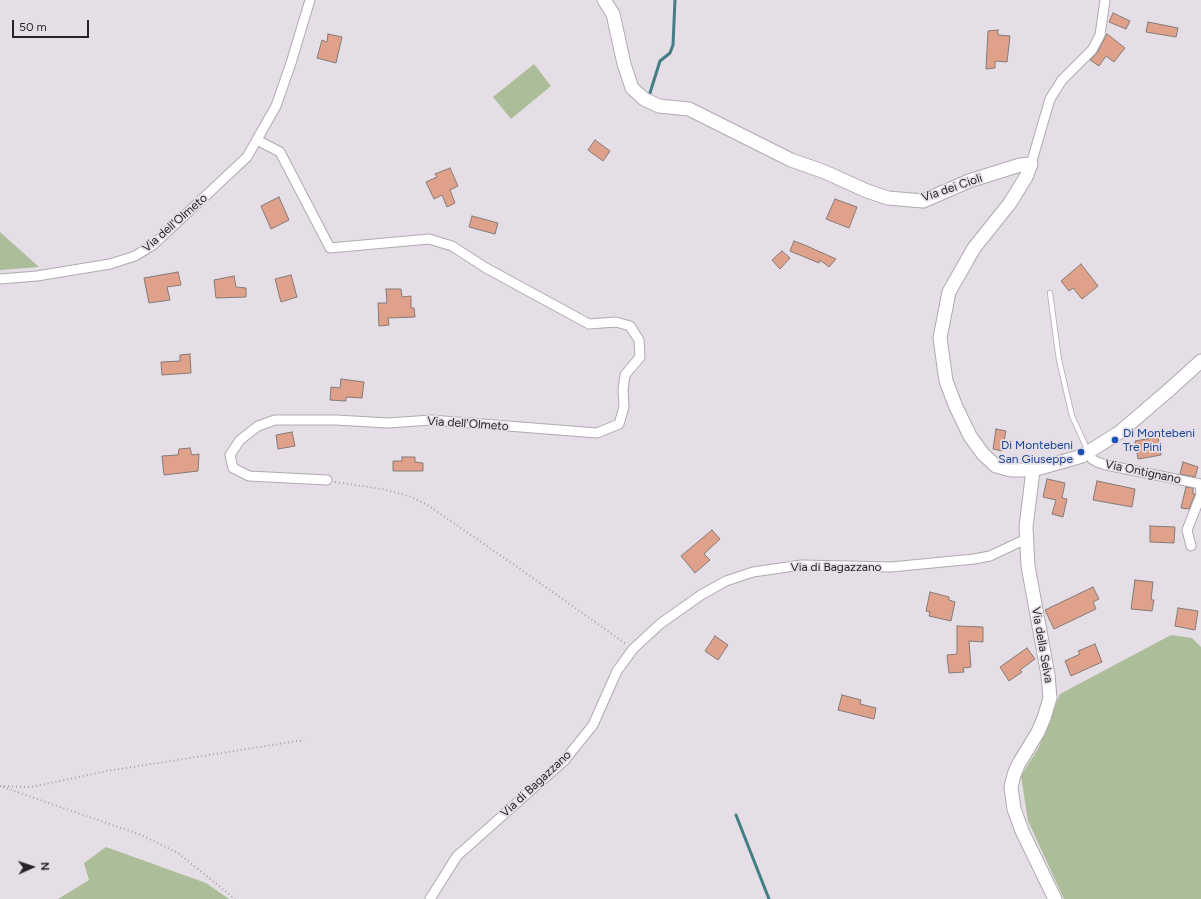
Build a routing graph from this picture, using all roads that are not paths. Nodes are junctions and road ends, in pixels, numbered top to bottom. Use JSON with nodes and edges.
{"nodes":[{"id":1,"x":310,"y":0,"type":"edge"},
{"id":2,"x":604,"y":0,"type":"edge"},
{"id":3,"x":1105,"y":0,"type":"edge"},
{"id":4,"x":257,"y":140,"type":"junction"},
{"id":5,"x":1031,"y":164,"type":"junction"},
{"id":6,"x":0,"y":279,"type":"edge"},
{"id":7,"x":1050,"y":292,"type":"dead end"},
{"id":8,"x":1201,"y":361,"type":"edge"},
{"id":9,"x":1089,"y":452,"type":"junction"},
{"id":10,"x":1034,"y":470,"type":"junction"},
{"id":11,"x":327,"y":480,"type":"road end"},
{"id":12,"x":1200,"y":484,"type":"edge"},
{"id":13,"x":1026,"y":539,"type":"junction"},
{"id":14,"x":1191,"y":546,"type":"dead end"},
{"id":15,"x":430,"y":899,"type":"edge"},
{"id":16,"x":1055,"y":899,"type":"edge"}],
"edges":[{"from":1,"to":4,"type":"street","name":"Via dell'Olmeto"},
{"from":2,"to":5,"type":"street","name":"Via dei Cioli"},
{"from":3,"to":5,"type":"street"},
{"from":4,"to":6,"type":"street","name":"Via dell'Olmeto"},
{"from":4,"to":11,"type":"street","name":"Via dell'Olmeto"},
{"from":5,"to":10,"type":"street"},
{"from":7,"to":9,"type":"lane"},
{"from":8,"to":9,"type":"street"},
{"from":9,"to":10,"type":"street"},
{"from":9,"to":12,"type":"street","name":"Via Ontignano"},
{"from":10,"to":13,"type":"street","name":"Via della Selva"},
{"from":12,"to":14,"type":"street"},
{"from":13,"to":15,"type":"street","name":"Via di Bagazzano"},
{"from":13,"to":16,"type":"street","name":"Via della Selva"}]}
